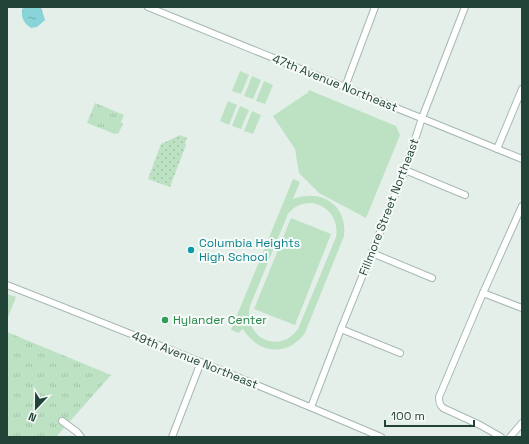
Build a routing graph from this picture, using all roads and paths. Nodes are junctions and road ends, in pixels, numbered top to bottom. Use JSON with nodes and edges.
{"nodes":[{"id":1,"x":148,"y":7,"type":"edge"},
{"id":2,"x":375,"y":7,"type":"edge"},
{"id":3,"x":465,"y":7,"type":"edge"},
{"id":4,"x":346,"y":87,"type":"junction"},
{"id":5,"x":522,"y":88,"type":"edge"},
{"id":6,"x":422,"y":118,"type":"junction"},
{"id":7,"x":497,"y":148,"type":"junction"},
{"id":8,"x":522,"y":159,"type":"edge"},
{"id":9,"x":405,"y":170,"type":"junction"},
{"id":10,"x":464,"y":195,"type":"dead end"},
{"id":11,"x":522,"y":206,"type":"edge"},
{"id":12,"x":372,"y":253,"type":"junction"},
{"id":13,"x":432,"y":278,"type":"dead end"},
{"id":14,"x":7,"y":285,"type":"edge"},
{"id":15,"x":483,"y":293,"type":"junction"},
{"id":16,"x":522,"y":308,"type":"edge"},
{"id":17,"x":341,"y":329,"type":"junction"},
{"id":18,"x":400,"y":353,"type":"dead end"},
{"id":19,"x":201,"y":362,"type":"junction"},
{"id":20,"x":311,"y":407,"type":"junction"},
{"id":21,"x":62,"y":421,"type":"dead end"},
{"id":22,"x":522,"y":423,"type":"edge"},
{"id":23,"x":81,"y":437,"type":"edge"},
{"id":24,"x":172,"y":437,"type":"edge"},
{"id":25,"x":381,"y":437,"type":"edge"},
{"id":26,"x":501,"y":437,"type":"edge"},
{"id":27,"x":510,"y":437,"type":"edge"}],
"edges":[{"from":1,"to":4,"type":"street","name":"47th Avenue Northeast"},
{"from":2,"to":4,"type":"street"},
{"from":3,"to":6,"type":"street","name":"Fillmore Street Northeast"},
{"from":4,"to":6,"type":"street","name":"47th Avenue Northeast"},
{"from":5,"to":7,"type":"street"},
{"from":6,"to":7,"type":"street","name":"47th Avenue Northeast"},
{"from":6,"to":9,"type":"street","name":"Fillmore Street Northeast"},
{"from":7,"to":8,"type":"street","name":"47th Avenue Northeast"},
{"from":9,"to":10,"type":"street"},
{"from":9,"to":12,"type":"street","name":"Fillmore Street Northeast"},
{"from":11,"to":15,"type":"street"},
{"from":12,"to":13,"type":"street"},
{"from":12,"to":17,"type":"street","name":"Fillmore Street Northeast"},
{"from":14,"to":19,"type":"street","name":"49th Avenue Northeast"},
{"from":15,"to":16,"type":"street"},
{"from":15,"to":26,"type":"street"},
{"from":17,"to":18,"type":"street"},
{"from":17,"to":20,"type":"street","name":"Fillmore Street Northeast"},
{"from":19,"to":20,"type":"street","name":"49th Avenue Northeast"},
{"from":19,"to":24,"type":"street"},
{"from":20,"to":25,"type":"street","name":"49th Avenue Northeast"},
{"from":21,"to":23,"type":"street"},
{"from":22,"to":27,"type":"street"}]}
